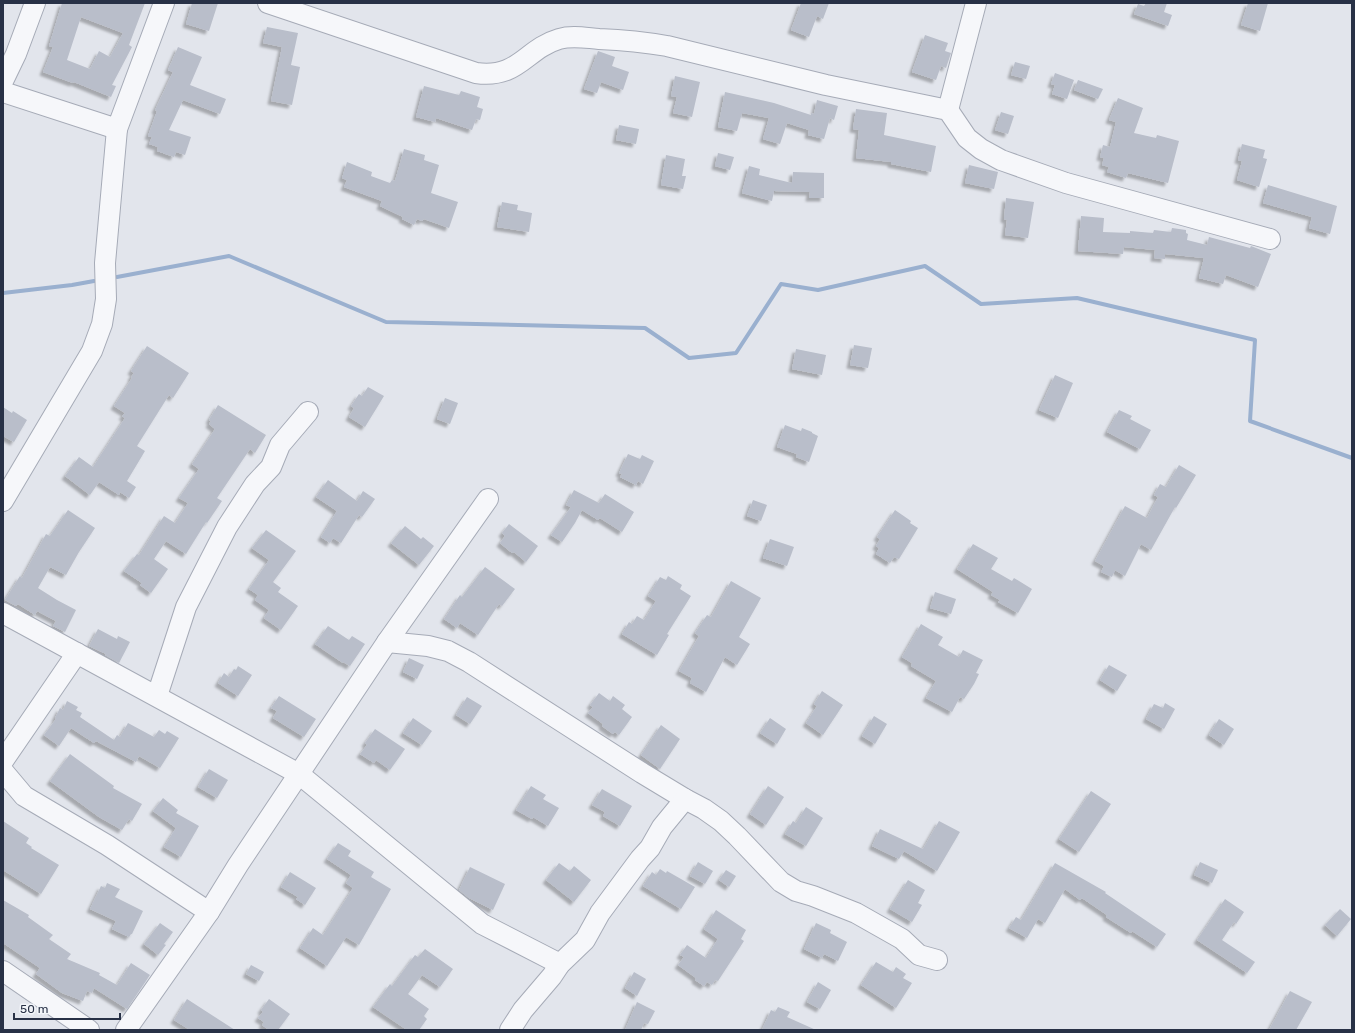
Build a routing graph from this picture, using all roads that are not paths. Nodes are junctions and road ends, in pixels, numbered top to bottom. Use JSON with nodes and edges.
{"nodes":[{"id":1,"x":35,"y":3,"type":"edge"},
{"id":2,"x":164,"y":3,"type":"edge"},
{"id":3,"x":268,"y":3,"type":"edge"},
{"id":4,"x":976,"y":3,"type":"edge"},
{"id":5,"x":3,"y":81,"type":"edge"},
{"id":6,"x":3,"y":92,"type":"edge"},
{"id":7,"x":948,"y":110,"type":"junction"},
{"id":8,"x":116,"y":129,"type":"junction"},
{"id":9,"x":1270,"y":240,"type":"dead end"},
{"id":10,"x":308,"y":412,"type":"dead end"},
{"id":11,"x":488,"y":499,"type":"dead end"},
{"id":12,"x":3,"y":501,"type":"edge"},
{"id":13,"x":3,"y":613,"type":"edge"},
{"id":14,"x":387,"y":642,"type":"junction"},
{"id":15,"x":77,"y":653,"type":"junction"},
{"id":16,"x":157,"y":696,"type":"junction"},
{"id":17,"x":3,"y":762,"type":"edge"},
{"id":18,"x":3,"y":771,"type":"edge"},
{"id":19,"x":299,"y":774,"type":"junction"},
{"id":20,"x":685,"y":800,"type":"junction"},
{"id":21,"x":209,"y":912,"type":"junction"},
{"id":22,"x":937,"y":960,"type":"dead end"},
{"id":23,"x":560,"y":964,"type":"junction"},
{"id":24,"x":3,"y":970,"type":"edge"},
{"id":25,"x":89,"y":1030,"type":"edge"},
{"id":26,"x":126,"y":1030,"type":"edge"},
{"id":27,"x":510,"y":1030,"type":"edge"}],
"edges":[{"from":1,"to":5,"type":"street"},
{"from":2,"to":8,"type":"street"},
{"from":3,"to":7,"type":"street"},
{"from":4,"to":7,"type":"street"},
{"from":6,"to":8,"type":"street"},
{"from":7,"to":9,"type":"street"},
{"from":8,"to":12,"type":"street"},
{"from":10,"to":16,"type":"street"},
{"from":11,"to":14,"type":"street"},
{"from":13,"to":15,"type":"street"},
{"from":14,"to":19,"type":"street"},
{"from":14,"to":20,"type":"street"},
{"from":15,"to":16,"type":"street"},
{"from":15,"to":17,"type":"street"},
{"from":16,"to":19,"type":"street"},
{"from":18,"to":21,"type":"street"},
{"from":19,"to":21,"type":"street"},
{"from":19,"to":23,"type":"street"},
{"from":20,"to":22,"type":"street"},
{"from":20,"to":23,"type":"street"},
{"from":21,"to":26,"type":"street"},
{"from":23,"to":27,"type":"street"},
{"from":24,"to":25,"type":"street"}]}
